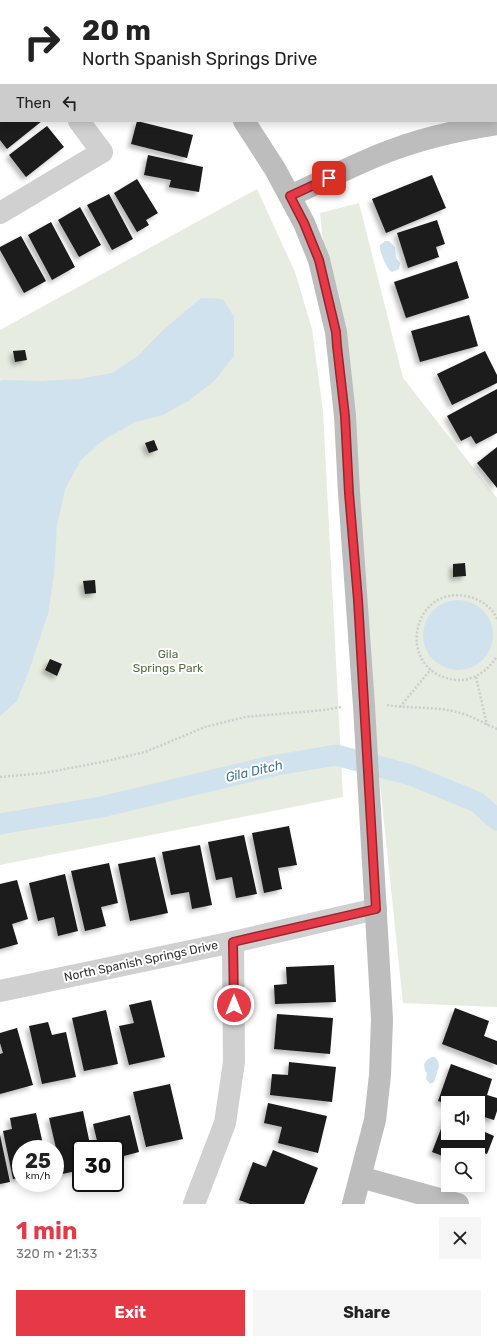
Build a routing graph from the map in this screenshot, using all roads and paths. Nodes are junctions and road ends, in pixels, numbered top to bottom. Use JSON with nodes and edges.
{"nodes":[{"id":1,"x":80,"y":122,"type":"edge"},
{"id":2,"x":245,"y":122,"type":"edge"},
{"id":3,"x":497,"y":124,"type":"edge"},
{"id":4,"x":290,"y":196,"type":"junction"},
{"id":5,"x":0,"y":213,"type":"edge"},
{"id":6,"x":497,"y":619,"type":"edge"},
{"id":7,"x":497,"y":656,"type":"edge"},
{"id":8,"x":431,"y":669,"type":"junction"},
{"id":9,"x":476,"y":677,"type":"junction"},
{"id":10,"x":387,"y":705,"type":"dead end"},
{"id":11,"x":341,"y":707,"type":"dead end"},
{"id":12,"x":399,"y":707,"type":"junction"},
{"id":13,"x":487,"y":725,"type":"junction"},
{"id":14,"x":497,"y":729,"type":"edge"},
{"id":15,"x":0,"y":777,"type":"edge"},
{"id":16,"x":376,"y":909,"type":"junction"},
{"id":17,"x":233,"y":942,"type":"junction"},
{"id":18,"x":0,"y":991,"type":"edge"},
{"id":19,"x":360,"y":1177,"type":"junction"},
{"id":20,"x":194,"y":1204,"type":"edge"},
{"id":21,"x":353,"y":1204,"type":"edge"},
{"id":22,"x":458,"y":1204,"type":"edge"}],
"edges":[{"from":1,"to":5,"type":"street"},
{"from":2,"to":4,"type":"street"},
{"from":3,"to":4,"type":"street"},
{"from":4,"to":16,"type":"street"},
{"from":6,"to":8,"type":"path"},
{"from":7,"to":9,"type":"path"},
{"from":8,"to":9,"type":"path"},
{"from":8,"to":12,"type":"path"},
{"from":9,"to":13,"type":"path"},
{"from":10,"to":12,"type":"path"},
{"from":11,"to":15,"type":"path"},
{"from":12,"to":13,"type":"path"},
{"from":13,"to":14,"type":"path"},
{"from":16,"to":17,"type":"street","name":"North Spanish Springs Drive"},
{"from":16,"to":19,"type":"street"},
{"from":17,"to":18,"type":"street","name":"North Spanish Springs Drive"},
{"from":17,"to":20,"type":"street"},
{"from":19,"to":21,"type":"street"},
{"from":19,"to":22,"type":"street"}]}
